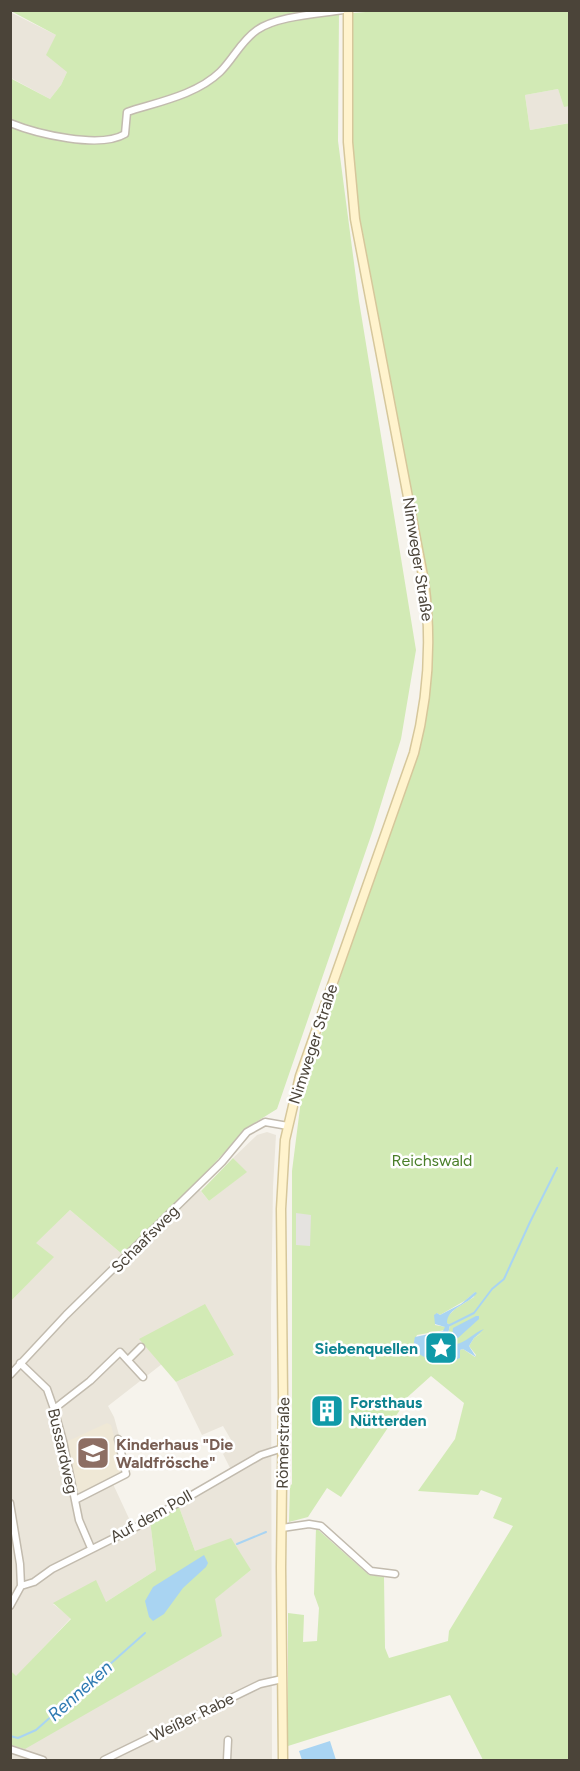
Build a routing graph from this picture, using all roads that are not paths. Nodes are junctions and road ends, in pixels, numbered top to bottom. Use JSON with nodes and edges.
{"nodes":[{"id":1,"x":342,"y":10,"type":"edge"},
{"id":2,"x":348,"y":10,"type":"edge"},
{"id":3,"x":10,"y":123,"type":"edge"},
{"id":4,"x":288,"y":1126,"type":"junction"},
{"id":5,"x":141,"y":1347,"type":"dead end"},
{"id":6,"x":128,"y":1360,"type":"junction"},
{"id":7,"x":21,"y":1363,"type":"junction"},
{"id":8,"x":10,"y":1375,"type":"edge"},
{"id":9,"x":143,"y":1377,"type":"dead end"},
{"id":10,"x":54,"y":1408,"type":"junction"},
{"id":11,"x":117,"y":1439,"type":"dead end"},
{"id":12,"x":283,"y":1448,"type":"junction"},
{"id":13,"x":75,"y":1500,"type":"junction"},
{"id":14,"x":10,"y":1503,"type":"edge"},
{"id":15,"x":282,"y":1528,"type":"junction"},
{"id":16,"x":91,"y":1548,"type":"junction"},
{"id":17,"x":395,"y":1574,"type":"dead end"},
{"id":18,"x":21,"y":1586,"type":"junction"},
{"id":19,"x":10,"y":1606,"type":"edge"},
{"id":20,"x":282,"y":1678,"type":"junction"},
{"id":21,"x":228,"y":1740,"type":"dead end"},
{"id":22,"x":10,"y":1749,"type":"edge"},
{"id":23,"x":43,"y":1761,"type":"edge"},
{"id":24,"x":104,"y":1761,"type":"edge"},
{"id":25,"x":227,"y":1761,"type":"edge"},
{"id":26,"x":283,"y":1761,"type":"edge"}],
"edges":[{"from":1,"to":3,"type":"street"},
{"from":2,"to":4,"type":"main road","name":"Nimweger Straße"},
{"from":4,"to":7,"type":"street","name":"Schaafsweg"},
{"from":4,"to":12,"type":"main road","name":"Römerstraße"},
{"from":5,"to":6,"type":"street"},
{"from":6,"to":9,"type":"street"},
{"from":6,"to":10,"type":"street"},
{"from":7,"to":8,"type":"street","name":"Schaafsweg"},
{"from":7,"to":10,"type":"street","name":"Bussardweg"},
{"from":10,"to":13,"type":"street","name":"Bussardweg"},
{"from":11,"to":13,"type":"street"},
{"from":12,"to":15,"type":"main road","name":"Römerstraße"},
{"from":12,"to":16,"type":"street","name":"Auf dem Poll"},
{"from":13,"to":16,"type":"street","name":"Bussardweg"},
{"from":14,"to":18,"type":"street"},
{"from":15,"to":17,"type":"street"},
{"from":15,"to":20,"type":"main road","name":"Römerstraße"},
{"from":16,"to":18,"type":"street","name":"Auf dem Poll"},
{"from":18,"to":19,"type":"street"},
{"from":20,"to":24,"type":"street","name":"Weißer Rabe"},
{"from":20,"to":26,"type":"main road","name":"Römerstraße"},
{"from":21,"to":25,"type":"street"},
{"from":22,"to":23,"type":"street"}]}
